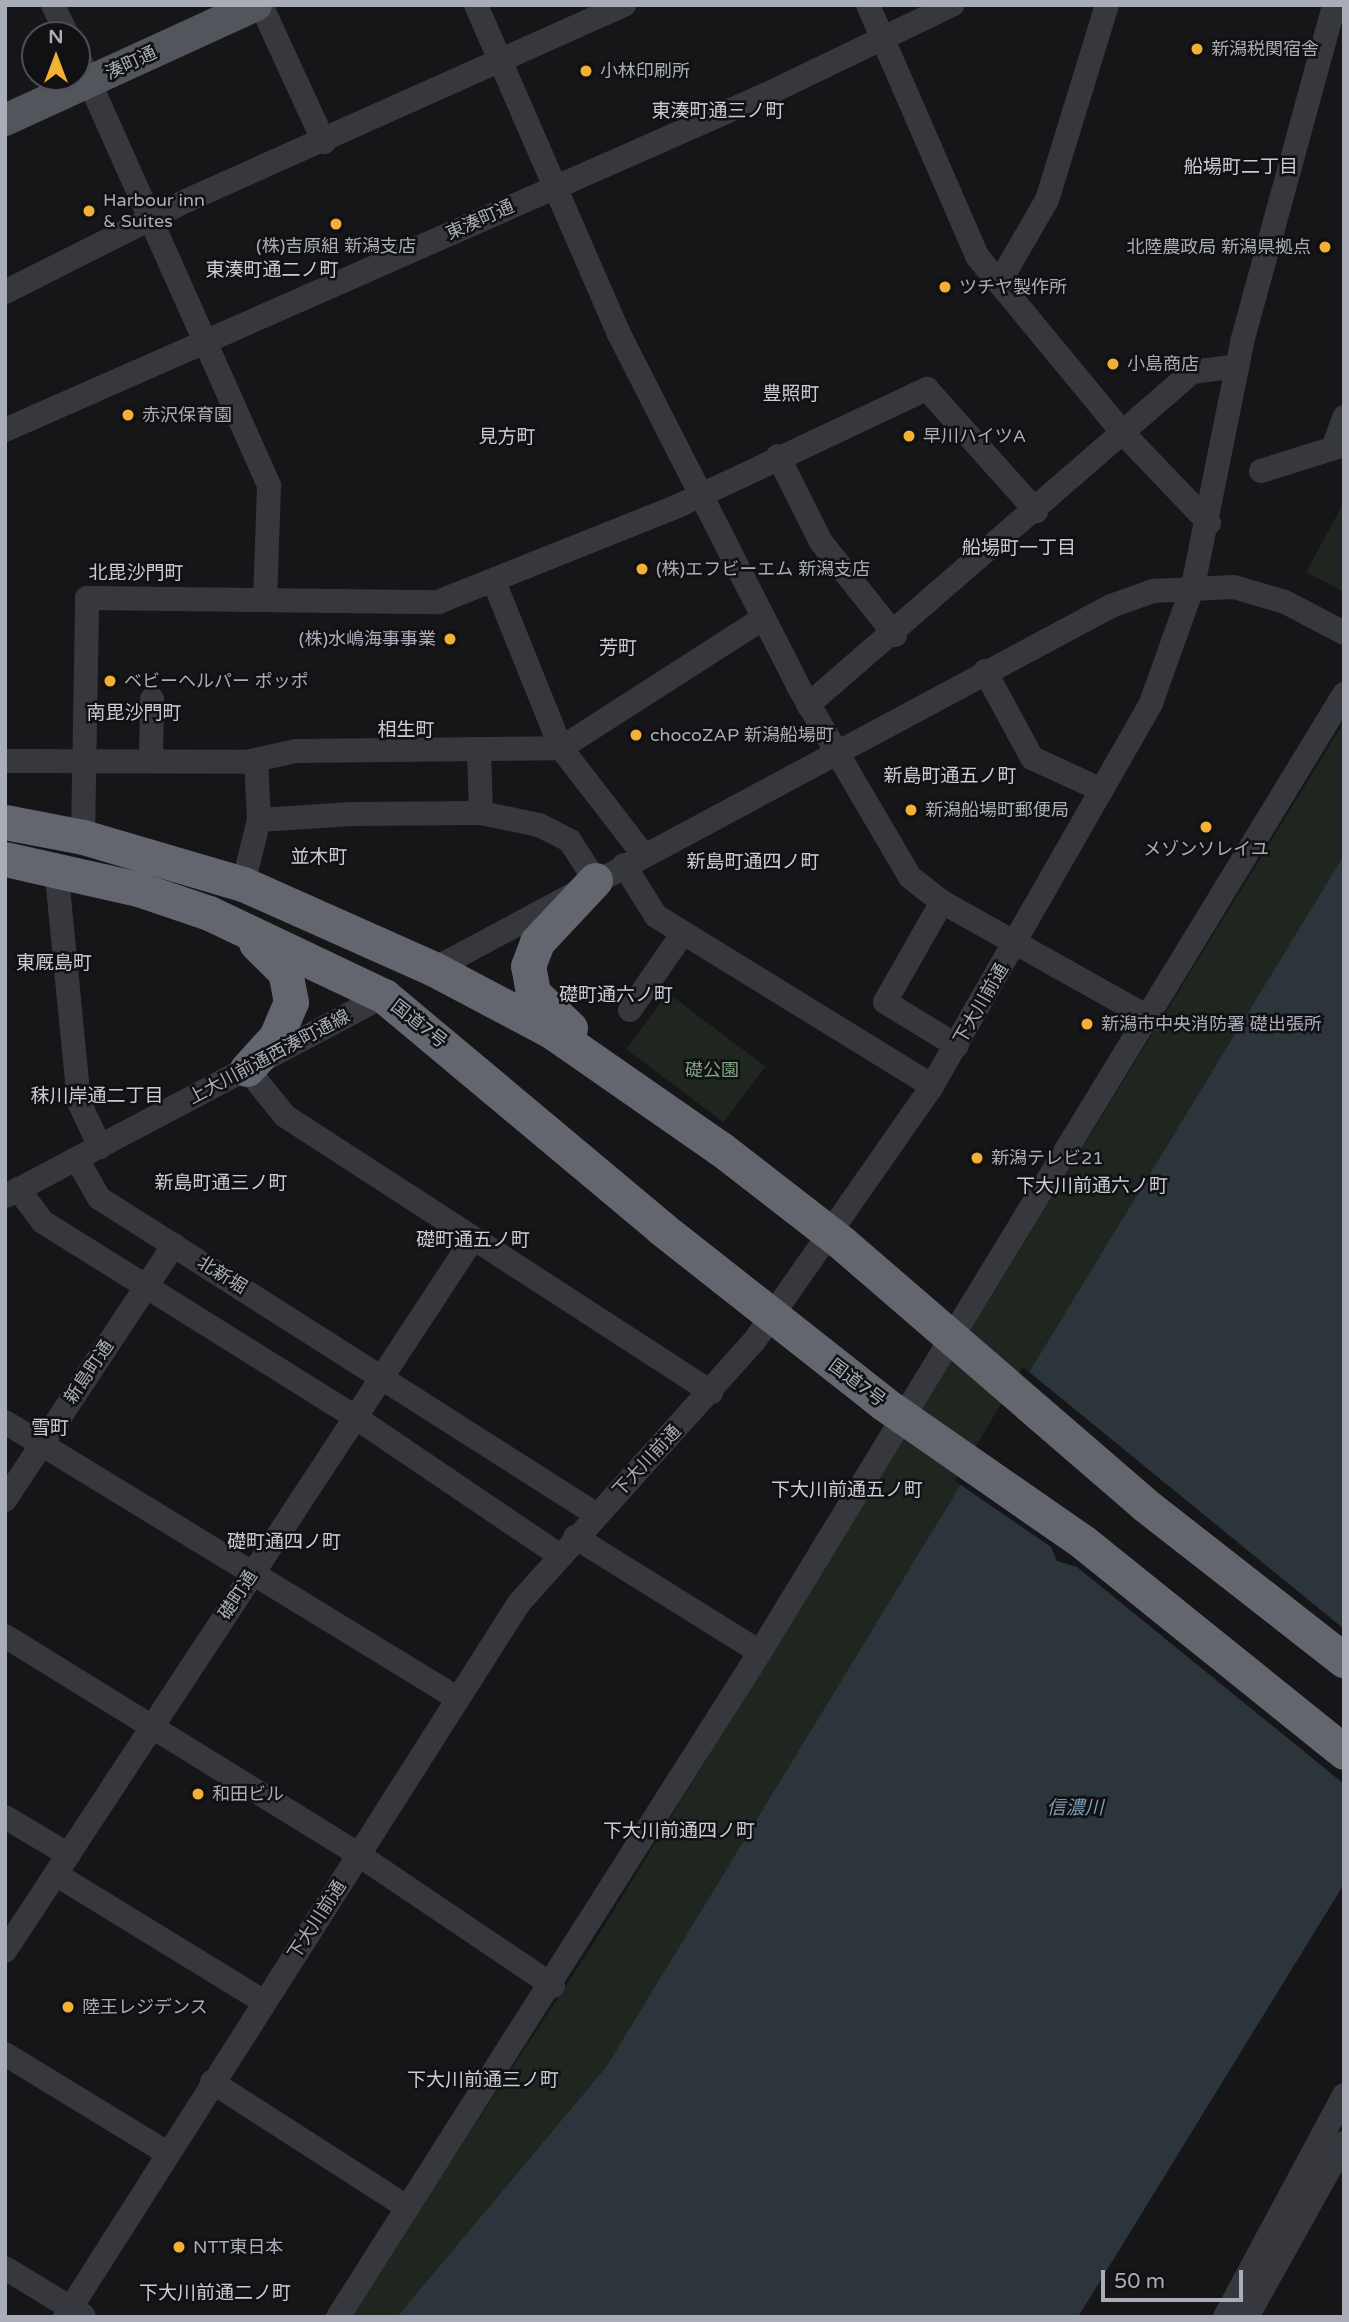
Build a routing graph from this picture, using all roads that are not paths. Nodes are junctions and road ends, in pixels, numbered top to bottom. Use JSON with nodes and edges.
{"nodes":[{"id":1,"x":53,"y":5,"type":"edge"},
{"id":2,"x":259,"y":5,"type":"edge"},
{"id":3,"x":476,"y":5,"type":"edge"},
{"id":4,"x":624,"y":5,"type":"edge"},
{"id":5,"x":868,"y":5,"type":"edge"},
{"id":6,"x":953,"y":5,"type":"edge"},
{"id":7,"x":1107,"y":5,"type":"edge"},
{"id":8,"x":1334,"y":5,"type":"edge"},
{"id":9,"x":61,"y":21,"type":"edge"},
{"id":10,"x":884,"y":38,"type":"junction"},
{"id":11,"x":501,"y":60,"type":"junction"},
{"id":12,"x":91,"y":65,"type":"edge"},
{"id":13,"x":91,"y":83,"type":"edge"},
{"id":14,"x":49,"y":91,"type":"edge"},
{"id":15,"x":5,"y":120,"type":"edge"},
{"id":16,"x":324,"y":142,"type":"junction"},
{"id":17,"x":556,"y":186,"type":"junction"},
{"id":18,"x":153,"y":218,"type":"junction"},
{"id":19,"x":999,"y":283,"type":"junction"},
{"id":20,"x":5,"y":292,"type":"edge"},
{"id":21,"x":205,"y":341,"type":"junction"},
{"id":22,"x":1238,"y":366,"type":"junction"},
{"id":23,"x":1344,"y":417,"type":"edge"},
{"id":24,"x":5,"y":430,"type":"edge"},
{"id":25,"x":1122,"y":432,"type":"junction"},
{"id":26,"x":1338,"y":447,"type":"edge"},
{"id":27,"x":778,"y":456,"type":"junction"},
{"id":28,"x":1261,"y":471,"type":"dead end"},
{"id":29,"x":699,"y":494,"type":"junction"},
{"id":30,"x":1036,"y":511,"type":"junction"},
{"id":31,"x":1209,"y":523,"type":"junction"},
{"id":32,"x":495,"y":584,"type":"junction"},
{"id":33,"x":1193,"y":586,"type":"junction"},
{"id":34,"x":265,"y":600,"type":"junction"},
{"id":35,"x":762,"y":619,"type":"junction"},
{"id":36,"x":1344,"y":633,"type":"edge"},
{"id":37,"x":895,"y":635,"type":"junction"},
{"id":38,"x":985,"y":671,"type":"junction"},
{"id":39,"x":1344,"y":694,"type":"edge"},
{"id":40,"x":152,"y":699,"type":"dead end"},
{"id":41,"x":808,"y":705,"type":"junction"},
{"id":42,"x":561,"y":748,"type":"junction"},
{"id":43,"x":478,"y":751,"type":"junction"},
{"id":44,"x":834,"y":751,"type":"junction"},
{"id":45,"x":84,"y":758,"type":"junction"},
{"id":46,"x":151,"y":758,"type":"junction"},
{"id":47,"x":256,"y":760,"type":"junction"},
{"id":48,"x":5,"y":761,"type":"edge"},
{"id":49,"x":1102,"y":790,"type":"junction"},
{"id":50,"x":481,"y":813,"type":"junction"},
{"id":51,"x":258,"y":820,"type":"junction"},
{"id":52,"x":5,"y":822,"type":"edge"},
{"id":53,"x":83,"y":837,"type":"junction"},
{"id":54,"x":5,"y":859,"type":"edge"},
{"id":55,"x":621,"y":866,"type":"junction"},
{"id":56,"x":56,"y":867,"type":"junction"},
{"id":57,"x":243,"y":884,"type":"junction"},
{"id":58,"x":942,"y":902,"type":"junction"},
{"id":59,"x":209,"y":913,"type":"junction"},
{"id":60,"x":683,"y":933,"type":"junction"},
{"id":61,"x":1016,"y":944,"type":"junction"},
{"id":62,"x":434,"y":969,"type":"junction"},
{"id":63,"x":384,"y":996,"type":"junction"},
{"id":64,"x":630,"y":1010,"type":"dead end"},
{"id":65,"x":1151,"y":1019,"type":"junction"},
{"id":66,"x":957,"y":1046,"type":"junction"},
{"id":67,"x":247,"y":1069,"type":"junction"},
{"id":68,"x":932,"y":1086,"type":"junction"},
{"id":69,"x":656,"y":1101,"type":"junction"},
{"id":70,"x":100,"y":1147,"type":"junction"},
{"id":71,"x":78,"y":1159,"type":"junction"},
{"id":72,"x":12,"y":1193,"type":"edge"},
{"id":73,"x":472,"y":1240,"type":"junction"},
{"id":74,"x":174,"y":1245,"type":"junction"},
{"id":75,"x":145,"y":1287,"type":"junction"},
{"id":76,"x":383,"y":1376,"type":"junction"},
{"id":77,"x":711,"y":1392,"type":"junction"},
{"id":78,"x":355,"y":1416,"type":"junction"},
{"id":79,"x":5,"y":1422,"type":"edge"},
{"id":80,"x":41,"y":1444,"type":"junction"},
{"id":81,"x":5,"y":1500,"type":"edge"},
{"id":82,"x":597,"y":1515,"type":"junction"},
{"id":83,"x":567,"y":1546,"type":"junction"},
{"id":84,"x":251,"y":1574,"type":"junction"},
{"id":85,"x":5,"y":1636,"type":"edge"},
{"id":86,"x":760,"y":1652,"type":"junction"},
{"id":87,"x":1344,"y":1660,"type":"edge"},
{"id":88,"x":457,"y":1698,"type":"junction"},
{"id":89,"x":151,"y":1726,"type":"junction"},
{"id":90,"x":1344,"y":1752,"type":"edge"},
{"id":91,"x":5,"y":1817,"type":"edge"},
{"id":92,"x":359,"y":1854,"type":"junction"},
{"id":93,"x":63,"y":1865,"type":"junction"},
{"id":94,"x":5,"y":1951,"type":"edge"},
{"id":95,"x":553,"y":1986,"type":"junction"},
{"id":96,"x":264,"y":2002,"type":"junction"},
{"id":97,"x":5,"y":2054,"type":"edge"},
{"id":98,"x":212,"y":2082,"type":"junction"},
{"id":99,"x":1344,"y":2095,"type":"edge"},
{"id":100,"x":1344,"y":2143,"type":"edge"},
{"id":101,"x":167,"y":2153,"type":"junction"},
{"id":102,"x":407,"y":2207,"type":"junction"},
{"id":103,"x":5,"y":2268,"type":"edge"},
{"id":104,"x":73,"y":2314,"type":"edge"},
{"id":105,"x":338,"y":2317,"type":"edge"},
{"id":106,"x":1225,"y":2317,"type":"edge"},
{"id":107,"x":1247,"y":2317,"type":"edge"}],
"edges":[{"from":1,"to":9,"type":"street"},
{"from":2,"to":12,"type":"main road","name":"湊町通"},
{"from":2,"to":16,"type":"street"},
{"from":3,"to":11,"type":"street"},
{"from":4,"to":11,"type":"street"},
{"from":5,"to":10,"type":"street"},
{"from":6,"to":10,"type":"street","name":"東湊町通"},
{"from":7,"to":19,"type":"street"},
{"from":8,"to":22,"type":"street","name":"下大川前通"},
{"from":10,"to":17,"type":"street","name":"東湊町通"},
{"from":10,"to":19,"type":"street"},
{"from":11,"to":16,"type":"street"},
{"from":11,"to":17,"type":"street"},
{"from":13,"to":18,"type":"street"},
{"from":14,"to":15,"type":"main road","name":"湊町通"},
{"from":16,"to":18,"type":"street"},
{"from":17,"to":21,"type":"street","name":"東湊町通"},
{"from":17,"to":29,"type":"street"},
{"from":18,"to":20,"type":"street"},
{"from":18,"to":21,"type":"street"},
{"from":19,"to":25,"type":"street"},
{"from":21,"to":24,"type":"street","name":"東湊町通"},
{"from":21,"to":34,"type":"street"},
{"from":22,"to":25,"type":"street"},
{"from":22,"to":31,"type":"street","name":"下大川前通"},
{"from":23,"to":26,"type":"street"},
{"from":25,"to":30,"type":"street"},
{"from":25,"to":31,"type":"street"},
{"from":26,"to":28,"type":"street"},
{"from":27,"to":29,"type":"street"},
{"from":27,"to":30,"type":"street"},
{"from":27,"to":37,"type":"street"},
{"from":29,"to":32,"type":"street"},
{"from":29,"to":35,"type":"street"},
{"from":30,"to":37,"type":"street"},
{"from":31,"to":33,"type":"street","name":"下大川前通"},
{"from":32,"to":34,"type":"street"},
{"from":32,"to":42,"type":"street"},
{"from":33,"to":36,"type":"street"},
{"from":33,"to":38,"type":"street"},
{"from":33,"to":49,"type":"street","name":"下大川前通"},
{"from":34,"to":45,"type":"street"},
{"from":35,"to":41,"type":"street"},
{"from":35,"to":42,"type":"street"},
{"from":37,"to":41,"type":"street"},
{"from":38,"to":44,"type":"street"},
{"from":38,"to":49,"type":"street"},
{"from":39,"to":65,"type":"street"},
{"from":40,"to":46,"type":"street"},
{"from":41,"to":44,"type":"street"},
{"from":42,"to":43,"type":"street"},
{"from":42,"to":55,"type":"street"},
{"from":43,"to":47,"type":"street"},
{"from":43,"to":50,"type":"street"},
{"from":44,"to":55,"type":"street"},
{"from":44,"to":58,"type":"street"},
{"from":45,"to":46,"type":"street"},
{"from":45,"to":48,"type":"street"},
{"from":45,"to":53,"type":"street"},
{"from":46,"to":47,"type":"street"},
{"from":47,"to":51,"type":"street"},
{"from":49,"to":61,"type":"street","name":"下大川前通"},
{"from":50,"to":51,"type":"street"},
{"from":50,"to":55,"type":"street"},
{"from":51,"to":57,"type":"street"},
{"from":52,"to":53,"type":"highway"},
{"from":53,"to":57,"type":"highway"},
{"from":54,"to":56,"type":"highway","name":"国道7号"},
{"from":55,"to":60,"type":"street"},
{"from":55,"to":62,"type":"street"},
{"from":55,"to":69,"type":"highway"},
{"from":56,"to":59,"type":"highway","name":"国道7号"},
{"from":56,"to":70,"type":"street"},
{"from":57,"to":62,"type":"highway"},
{"from":58,"to":61,"type":"street"},
{"from":58,"to":66,"type":"street"},
{"from":59,"to":63,"type":"highway","name":"国道7号"},
{"from":59,"to":67,"type":"highway"},
{"from":60,"to":64,"type":"street"},
{"from":60,"to":68,"type":"street"},
{"from":61,"to":65,"type":"street"},
{"from":61,"to":66,"type":"street","name":"下大川前通"},
{"from":62,"to":63,"type":"highway","name":"国道7号"},
{"from":62,"to":69,"type":"highway"},
{"from":63,"to":67,"type":"street","name":"上大川前通西湊町通線"},
{"from":63,"to":90,"type":"highway","name":"国道7号","bridge":true},
{"from":65,"to":86,"type":"street"},
{"from":66,"to":68,"type":"street","name":"下大川前通"},
{"from":67,"to":70,"type":"street","name":"上大川前通西湊町通線"},
{"from":67,"to":73,"type":"street"},
{"from":68,"to":77,"type":"street","name":"下大川前通"},
{"from":69,"to":87,"type":"highway","bridge":true},
{"from":70,"to":71,"type":"street","name":"上大川前通西湊町通線"},
{"from":71,"to":72,"type":"street","name":"上大川前通西湊町通線"},
{"from":71,"to":74,"type":"street","name":"北新堀"},
{"from":72,"to":75,"type":"street"},
{"from":73,"to":76,"type":"street","name":"礎町通"},
{"from":73,"to":77,"type":"street"},
{"from":74,"to":75,"type":"street","name":"新島町通"},
{"from":74,"to":76,"type":"street","name":"北新堀"},
{"from":75,"to":78,"type":"street"},
{"from":75,"to":80,"type":"street","name":"新島町通"},
{"from":76,"to":78,"type":"street","name":"礎町通"},
{"from":76,"to":82,"type":"street","name":"北新堀"},
{"from":77,"to":82,"type":"street","name":"下大川前通"},
{"from":78,"to":83,"type":"street"},
{"from":78,"to":84,"type":"street","name":"礎町通"},
{"from":79,"to":80,"type":"street"},
{"from":80,"to":81,"type":"street","name":"新島町通"},
{"from":80,"to":84,"type":"street"},
{"from":82,"to":83,"type":"street","name":"下大川前通"},
{"from":83,"to":86,"type":"street"},
{"from":83,"to":88,"type":"street","name":"下大川前通"},
{"from":84,"to":88,"type":"street"},
{"from":84,"to":89,"type":"street","name":"礎町通"},
{"from":85,"to":89,"type":"street"},
{"from":86,"to":95,"type":"street"},
{"from":88,"to":92,"type":"street","name":"下大川前通"},
{"from":89,"to":92,"type":"street"},
{"from":89,"to":93,"type":"street","name":"礎町通"},
{"from":91,"to":93,"type":"street"},
{"from":92,"to":95,"type":"street"},
{"from":92,"to":96,"type":"street","name":"下大川前通"},
{"from":93,"to":94,"type":"street","name":"礎町通"},
{"from":93,"to":96,"type":"street"},
{"from":95,"to":102,"type":"street"},
{"from":96,"to":98,"type":"street","name":"下大川前通"},
{"from":97,"to":101,"type":"street"},
{"from":98,"to":101,"type":"street","name":"下大川前通"},
{"from":98,"to":102,"type":"street"},
{"from":99,"to":106,"type":"street"},
{"from":100,"to":107,"type":"street"},
{"from":101,"to":104,"type":"street","name":"下大川前通"},
{"from":102,"to":105,"type":"street"},
{"from":103,"to":104,"type":"street"}]}
